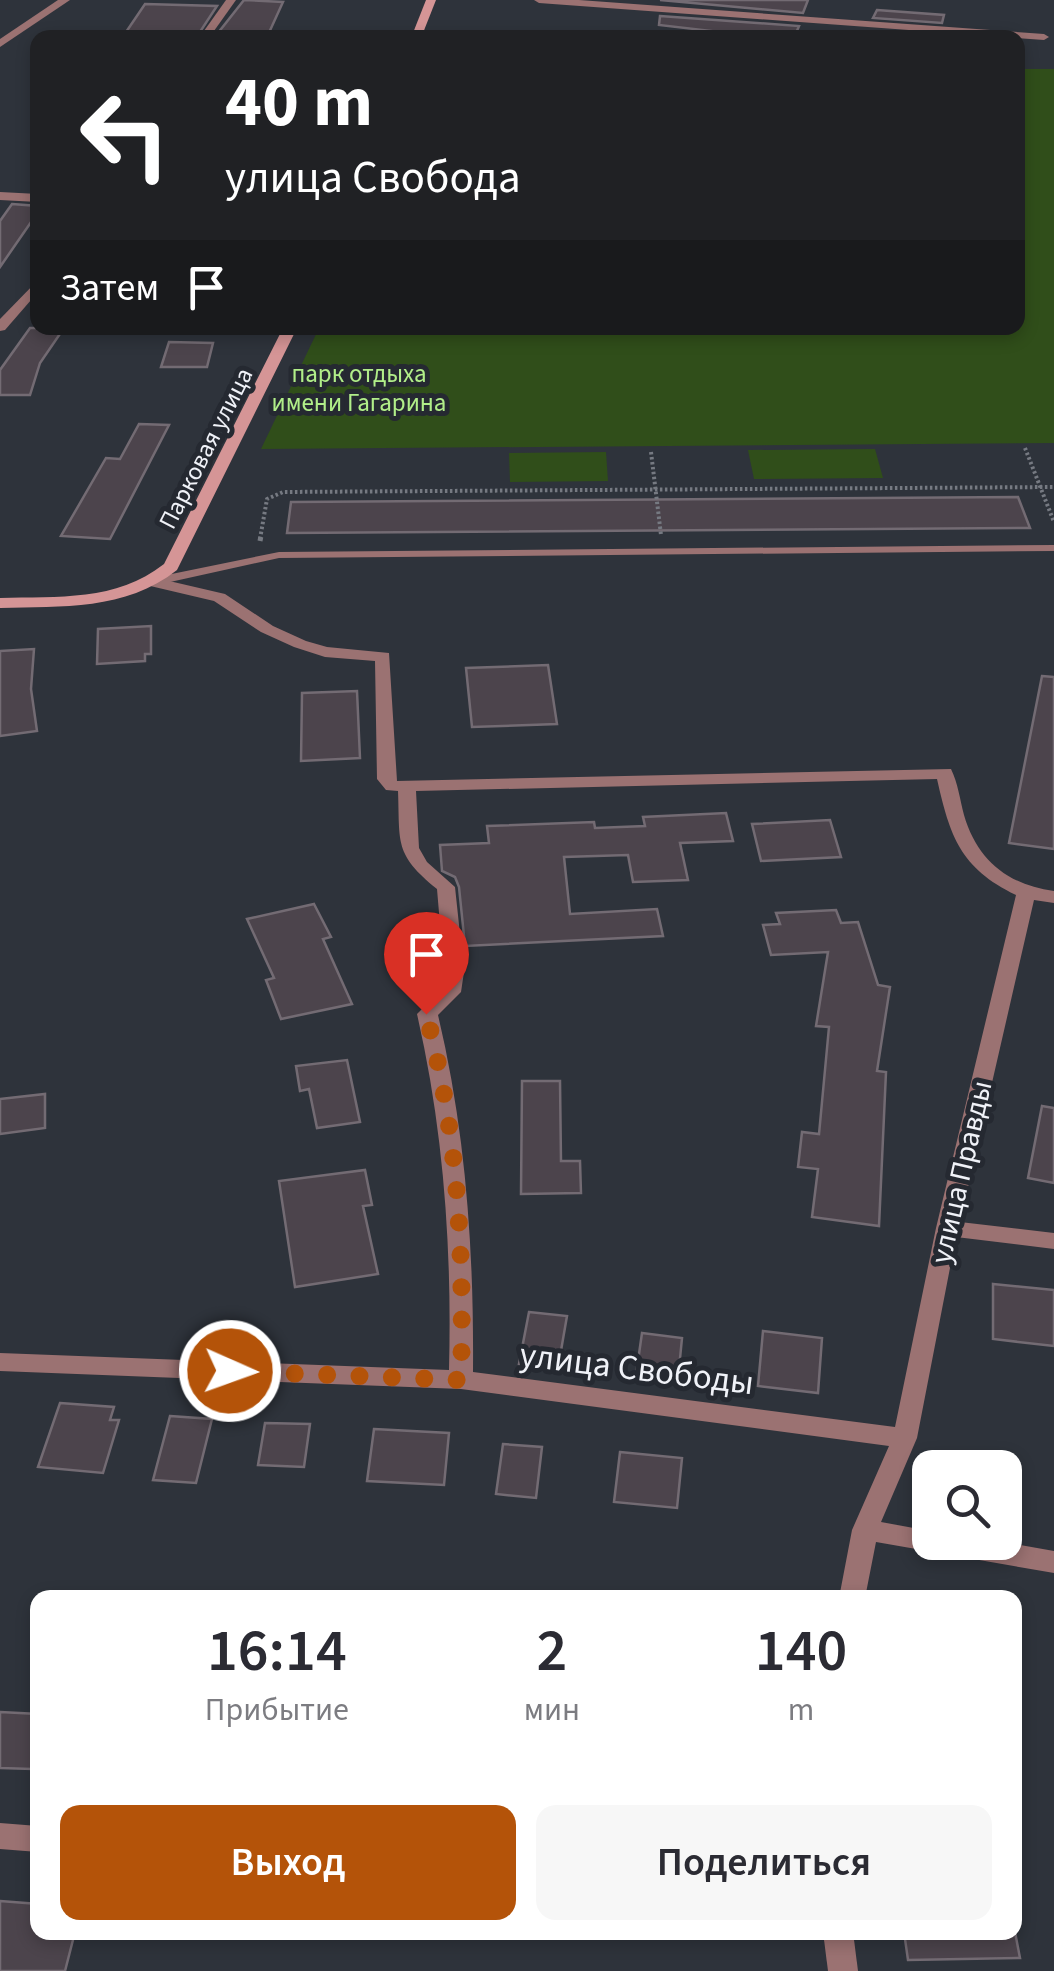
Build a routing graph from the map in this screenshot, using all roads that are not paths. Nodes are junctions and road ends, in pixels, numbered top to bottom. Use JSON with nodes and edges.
{"nodes":[{"id":1,"x":64,"y":0,"type":"edge"},
{"id":2,"x":230,"y":0,"type":"edge"},
{"id":3,"x":431,"y":0,"type":"edge"},
{"id":4,"x":539,"y":0,"type":"edge"},
{"id":5,"x":209,"y":30,"type":"edge"},
{"id":6,"x":419,"y":30,"type":"edge"},
{"id":7,"x":948,"y":30,"type":"edge"},
{"id":8,"x":1025,"y":36,"type":"edge"},
{"id":9,"x":1044,"y":37,"type":"dead end"},
{"id":10,"x":0,"y":44,"type":"edge"},
{"id":11,"x":0,"y":196,"type":"edge"},
{"id":12,"x":30,"y":198,"type":"edge"},
{"id":13,"x":30,"y":293,"type":"edge"},
{"id":14,"x":0,"y":328,"type":"edge"},
{"id":15,"x":287,"y":335,"type":"edge"},
{"id":16,"x":1054,"y":548,"type":"edge"},
{"id":17,"x":152,"y":582,"type":"junction"},
{"id":18,"x":0,"y":603,"type":"edge"},
{"id":19,"x":407,"y":789,"type":"junction"},
{"id":20,"x":1026,"y":893,"type":"junction"},
{"id":21,"x":1054,"y":897,"type":"edge"},
{"id":22,"x":947,"y":1228,"type":"junction"},
{"id":23,"x":1054,"y":1240,"type":"edge"},
{"id":24,"x":0,"y":1362,"type":"edge"},
{"id":25,"x":461,"y":1380,"type":"junction"},
{"id":26,"x":905,"y":1438,"type":"junction"},
{"id":27,"x":865,"y":1530,"type":"junction"},
{"id":28,"x":912,"y":1538,"type":"edge"},
{"id":29,"x":1022,"y":1556,"type":"edge"},
{"id":30,"x":1054,"y":1562,"type":"edge"},
{"id":31,"x":854,"y":1590,"type":"edge"},
{"id":32,"x":0,"y":1836,"type":"edge"},
{"id":33,"x":30,"y":1838,"type":"edge"},
{"id":34,"x":839,"y":1940,"type":"edge"},
{"id":35,"x":843,"y":1971,"type":"edge"}],
"edges":[{"from":1,"to":10,"type":"street"},
{"from":2,"to":5,"type":"street"},
{"from":3,"to":6,"type":"street"},
{"from":4,"to":7,"type":"street"},
{"from":8,"to":9,"type":"street"},
{"from":11,"to":12,"type":"street"},
{"from":13,"to":14,"type":"street"},
{"from":15,"to":17,"type":"street","name":"Парковая улица"},
{"from":16,"to":17,"type":"lane"},
{"from":17,"to":18,"type":"street"},
{"from":17,"to":19,"type":"street"},
{"from":19,"to":20,"type":"street"},
{"from":19,"to":25,"type":"street"},
{"from":20,"to":21,"type":"street"},
{"from":20,"to":22,"type":"street","name":"улица Правды"},
{"from":22,"to":23,"type":"street"},
{"from":22,"to":26,"type":"street","name":"улица Правды"},
{"from":24,"to":25,"type":"street","name":"улица Свободы"},
{"from":25,"to":26,"type":"street","name":"улица Свободы"},
{"from":26,"to":27,"type":"street","name":"улица Правды"},
{"from":27,"to":28,"type":"street"},
{"from":27,"to":31,"type":"street","name":"улица Правды"},
{"from":29,"to":30,"type":"street"},
{"from":32,"to":33,"type":"street"},
{"from":34,"to":35,"type":"street"}]}
